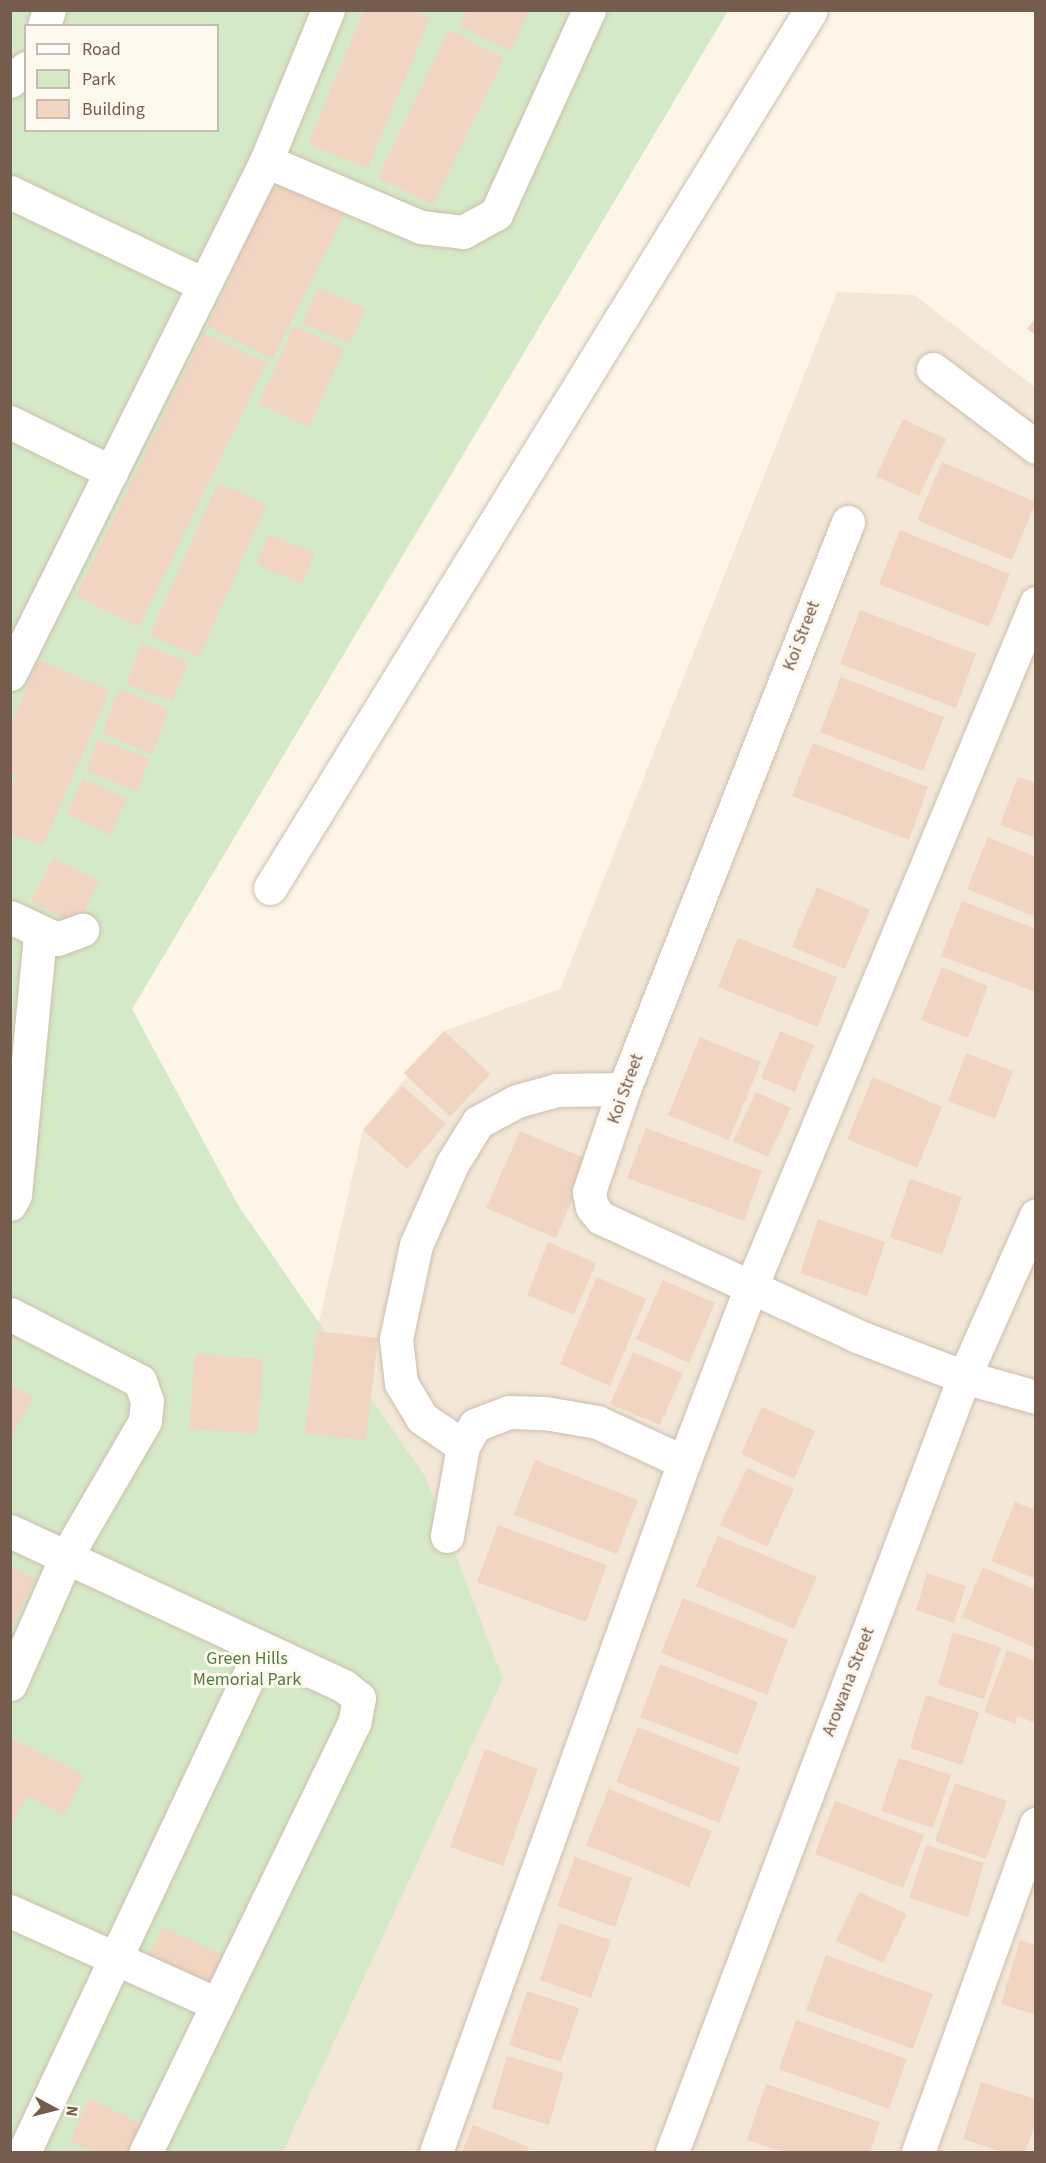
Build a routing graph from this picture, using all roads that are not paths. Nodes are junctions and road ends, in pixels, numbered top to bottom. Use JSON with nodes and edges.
{"nodes":[{"id":1,"x":328,"y":10,"type":"edge"},
{"id":2,"x":589,"y":10,"type":"edge"},
{"id":3,"x":811,"y":10,"type":"edge"},
{"id":4,"x":24,"y":70,"type":"edge"},
{"id":5,"x":10,"y":81,"type":"edge"},
{"id":6,"x":266,"y":161,"type":"junction"},
{"id":7,"x":12,"y":197,"type":"edge"},
{"id":8,"x":204,"y":284,"type":"junction"},
{"id":9,"x":933,"y":369,"type":"dead end"},
{"id":10,"x":10,"y":422,"type":"edge"},
{"id":11,"x":1035,"y":447,"type":"edge"},
{"id":12,"x":111,"y":472,"type":"junction"},
{"id":13,"x":848,"y":522,"type":"dead end"},
{"id":14,"x":1035,"y":603,"type":"edge"},
{"id":15,"x":22,"y":618,"type":"edge"},
{"id":16,"x":10,"y":674,"type":"edge"},
{"id":17,"x":270,"y":888,"type":"dead end"},
{"id":18,"x":10,"y":917,"type":"edge"},
{"id":19,"x":82,"y":930,"type":"dead end"},
{"id":20,"x":40,"y":934,"type":"junction"},
{"id":21,"x":17,"y":1083,"type":"edge"},
{"id":22,"x":624,"y":1089,"type":"junction"},
{"id":23,"x":10,"y":1204,"type":"edge"},
{"id":24,"x":1035,"y":1215,"type":"edge"},
{"id":25,"x":751,"y":1287,"type":"junction"},
{"id":26,"x":10,"y":1314,"type":"edge"},
{"id":27,"x":964,"y":1377,"type":"junction"},
{"id":28,"x":1035,"y":1397,"type":"edge"},
{"id":29,"x":463,"y":1446,"type":"junction"},
{"id":30,"x":684,"y":1462,"type":"junction"},
{"id":31,"x":10,"y":1531,"type":"edge"},
{"id":32,"x":447,"y":1536,"type":"dead end"},
{"id":33,"x":67,"y":1556,"type":"junction"},
{"id":34,"x":261,"y":1650,"type":"junction"},
{"id":35,"x":10,"y":1684,"type":"edge"},
{"id":36,"x":1035,"y":1824,"type":"edge"},
{"id":37,"x":10,"y":1911,"type":"edge"},
{"id":38,"x":115,"y":1959,"type":"junction"},
{"id":39,"x":218,"y":2004,"type":"junction"},
{"id":40,"x":29,"y":2145,"type":"edge"},
{"id":41,"x":146,"y":2152,"type":"edge"},
{"id":42,"x":436,"y":2152,"type":"edge"},
{"id":43,"x":672,"y":2152,"type":"edge"},
{"id":44,"x":918,"y":2152,"type":"edge"}],
"edges":[{"from":1,"to":6,"type":"street"},
{"from":2,"to":6,"type":"street"},
{"from":3,"to":17,"type":"street"},
{"from":4,"to":5,"type":"street"},
{"from":6,"to":8,"type":"street"},
{"from":7,"to":8,"type":"street"},
{"from":8,"to":12,"type":"street"},
{"from":9,"to":11,"type":"street"},
{"from":10,"to":12,"type":"street"},
{"from":12,"to":15,"type":"street"},
{"from":13,"to":22,"type":"street","name":"Koi Street"},
{"from":14,"to":25,"type":"street"},
{"from":15,"to":16,"type":"street"},
{"from":18,"to":20,"type":"street"},
{"from":19,"to":20,"type":"street"},
{"from":20,"to":21,"type":"street"},
{"from":21,"to":23,"type":"street"},
{"from":22,"to":25,"type":"street","name":"Koi Street"},
{"from":22,"to":29,"type":"street"},
{"from":24,"to":27,"type":"street","name":"Arowana Street"},
{"from":25,"to":27,"type":"street","name":"Koi Street"},
{"from":25,"to":30,"type":"street"},
{"from":26,"to":33,"type":"street"},
{"from":27,"to":28,"type":"street","name":"Koi Street"},
{"from":27,"to":43,"type":"street","name":"Arowana Street"},
{"from":29,"to":30,"type":"street"},
{"from":29,"to":32,"type":"street"},
{"from":30,"to":42,"type":"street"},
{"from":31,"to":33,"type":"street"},
{"from":33,"to":34,"type":"street"},
{"from":33,"to":35,"type":"street"},
{"from":34,"to":38,"type":"street"},
{"from":34,"to":39,"type":"street"},
{"from":36,"to":44,"type":"street"},
{"from":37,"to":38,"type":"street"},
{"from":38,"to":39,"type":"street"},
{"from":38,"to":40,"type":"street"},
{"from":39,"to":41,"type":"street"}]}
